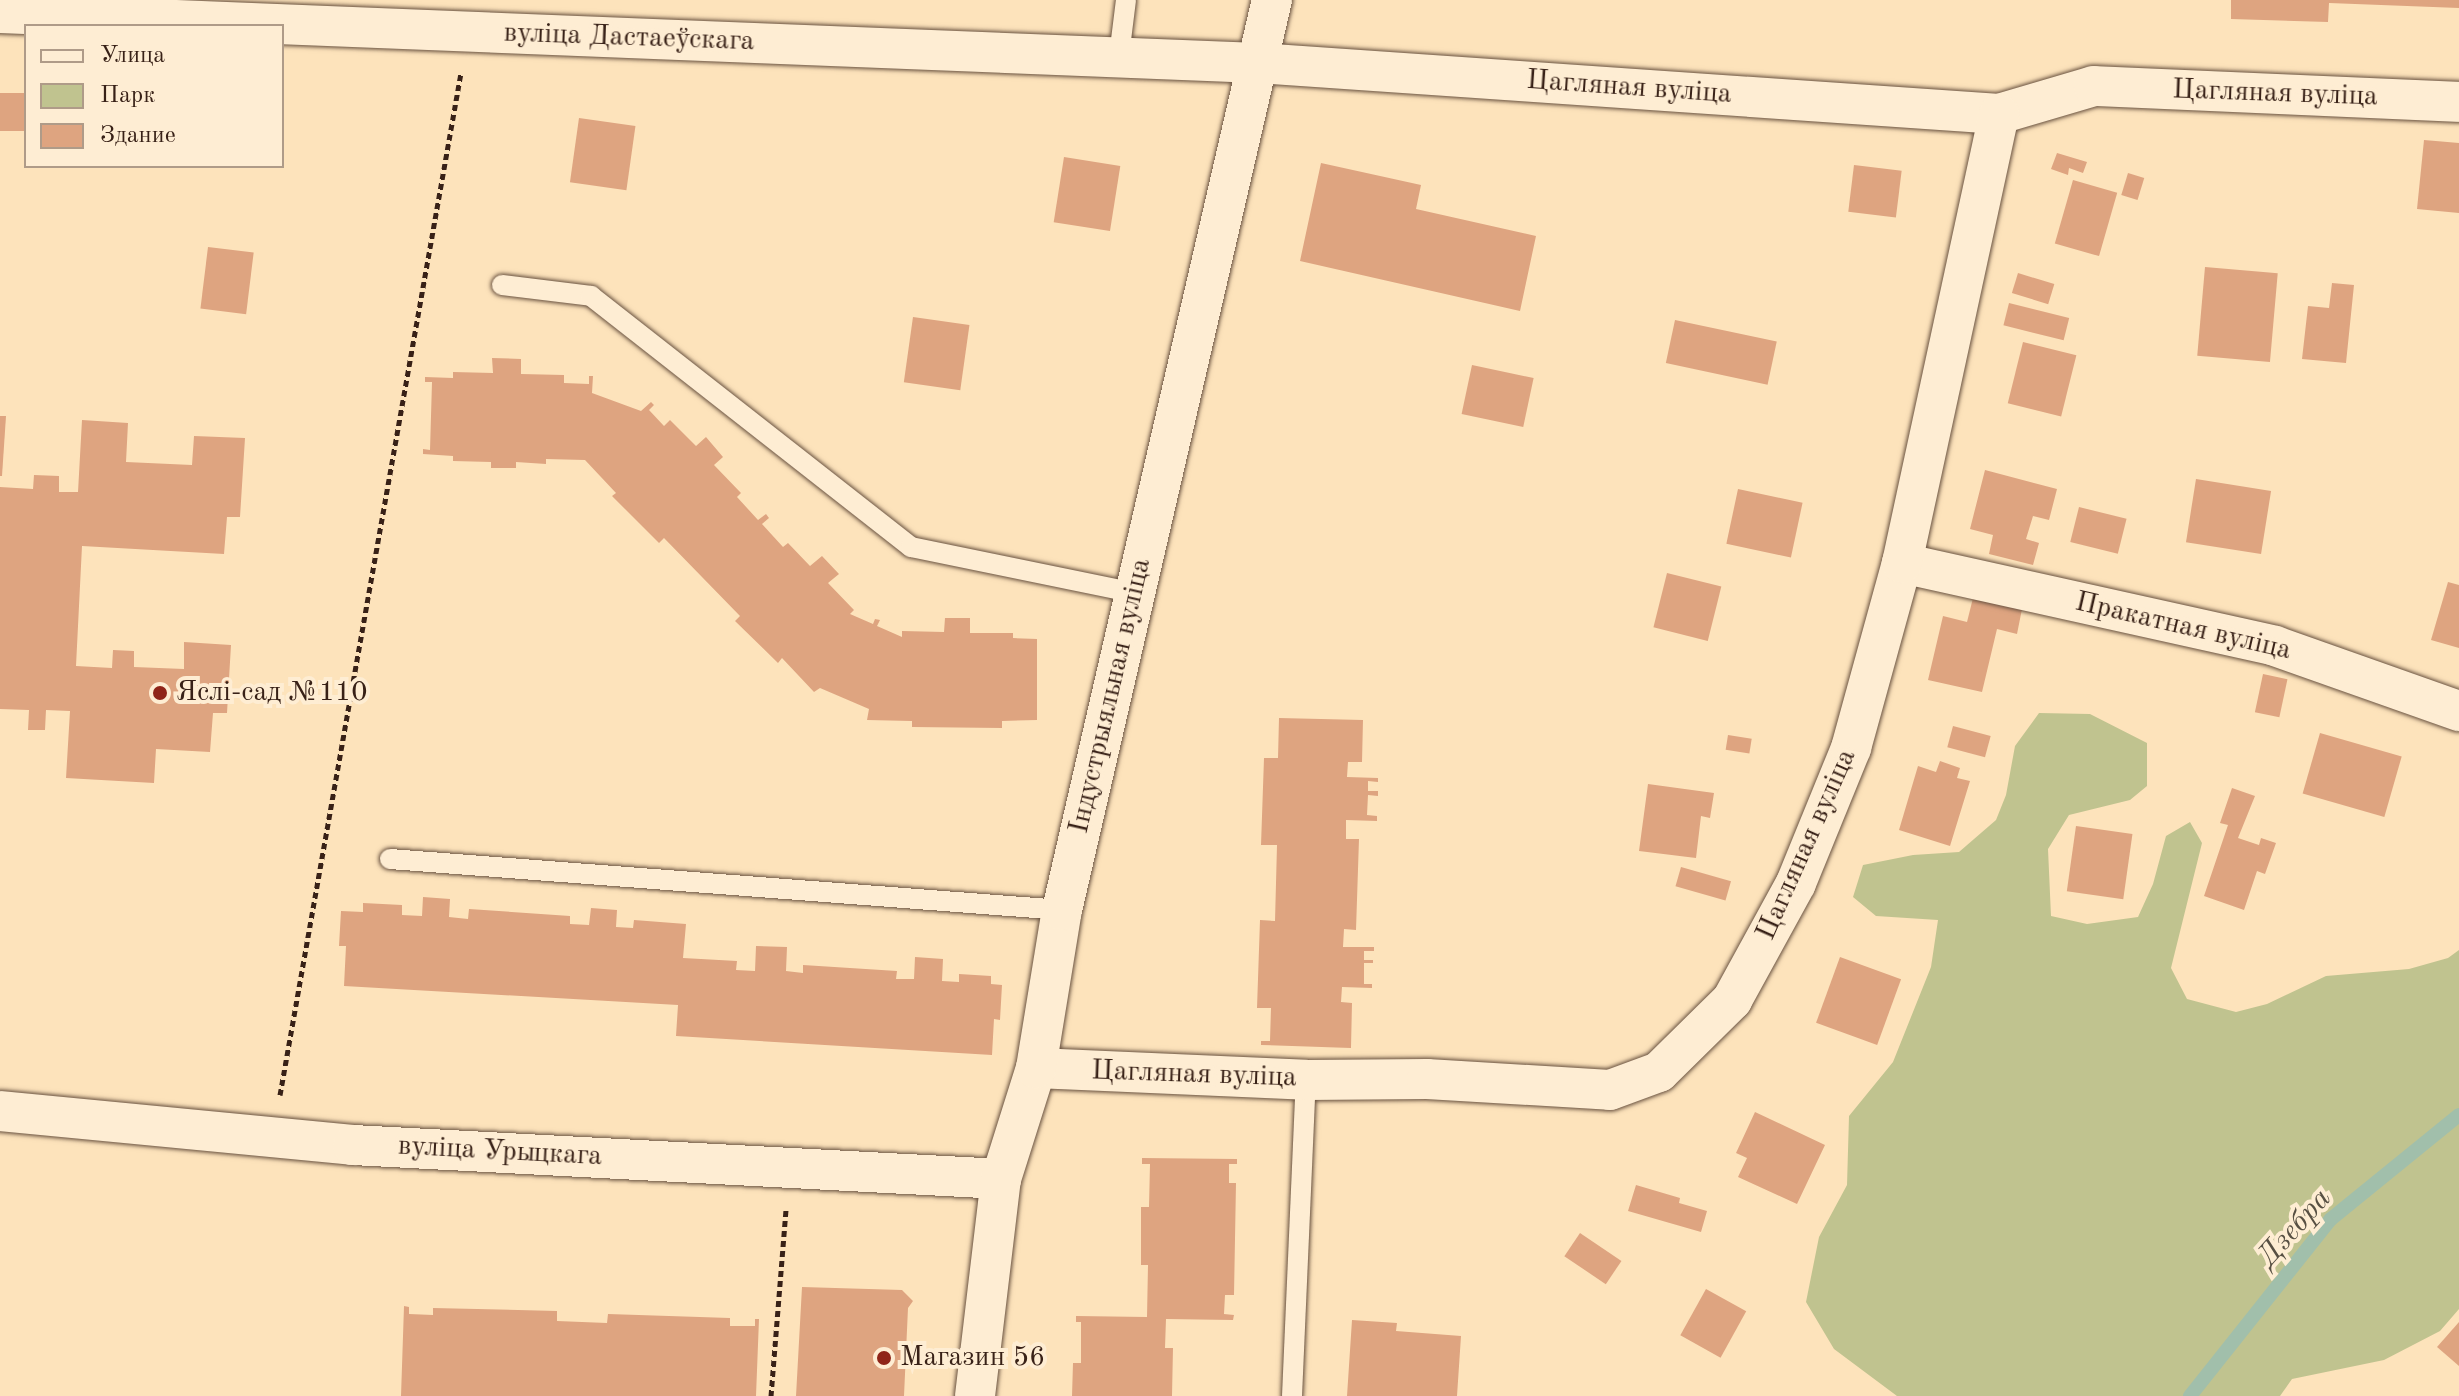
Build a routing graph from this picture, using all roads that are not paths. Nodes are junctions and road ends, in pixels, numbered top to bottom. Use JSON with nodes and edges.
{"nodes":[{"id":1,"x":1126,"y":0,"type":"edge"},
{"id":2,"x":1272,"y":0,"type":"edge"},
{"id":3,"x":0,"y":13,"type":"edge"},
{"id":4,"x":518,"y":17,"type":"edge"},
{"id":5,"x":271,"y":24,"type":"edge"},
{"id":6,"x":284,"y":25,"type":"edge"},
{"id":7,"x":1119,"y":56,"type":"junction"},
{"id":8,"x":1258,"y":63,"type":"junction"},
{"id":9,"x":2459,"y":102,"type":"edge"},
{"id":10,"x":1999,"y":114,"type":"junction"},
{"id":11,"x":502,"y":285,"type":"dead end"},
{"id":12,"x":1902,"y":563,"type":"junction"},
{"id":13,"x":1135,"y":593,"type":"junction"},
{"id":14,"x":2459,"y":711,"type":"edge"},
{"id":15,"x":390,"y":859,"type":"dead end"},
{"id":16,"x":1062,"y":910,"type":"junction"},
{"id":17,"x":1036,"y":1068,"type":"junction"},
{"id":18,"x":1306,"y":1080,"type":"junction"},
{"id":19,"x":0,"y":1111,"type":"edge"},
{"id":20,"x":1001,"y":1179,"type":"junction"},
{"id":21,"x":975,"y":1396,"type":"edge"},
{"id":22,"x":1292,"y":1396,"type":"edge"}],
"edges":[{"from":1,"to":7,"type":"lane"},
{"from":2,"to":8,"type":"street","name":"Індустрыяльная вуліца"},
{"from":3,"to":5,"type":"street","name":"вуліца Дастаеўскага"},
{"from":4,"to":6,"type":"street","name":"вуліца Дастаеўскага"},
{"from":4,"to":7,"type":"street","name":"вуліца Дастаеўскага"},
{"from":7,"to":8,"type":"street","name":"вуліца Дастаеўскага"},
{"from":8,"to":10,"type":"street","name":"Цагляная вуліца"},
{"from":8,"to":13,"type":"street","name":"Індустрыяльная вуліца"},
{"from":9,"to":10,"type":"street","name":"Цагляная вуліца"},
{"from":10,"to":12,"type":"street","name":"Цагляная вуліца"},
{"from":11,"to":13,"type":"lane"},
{"from":12,"to":14,"type":"street","name":"Пракатная вуліца"},
{"from":12,"to":18,"type":"street","name":"Цагляная вуліца"},
{"from":13,"to":16,"type":"street","name":"Індустрыяльная вуліца"},
{"from":15,"to":16,"type":"lane"},
{"from":16,"to":17,"type":"street","name":"Індустрыяльная вуліца"},
{"from":17,"to":18,"type":"street","name":"Цагляная вуліца"},
{"from":17,"to":20,"type":"street","name":"Індустрыяльная вуліца"},
{"from":18,"to":22,"type":"lane"},
{"from":19,"to":20,"type":"street","name":"вуліца Урыцкага"},
{"from":20,"to":21,"type":"street","name":"Індустрыяльная вуліца"}]}
